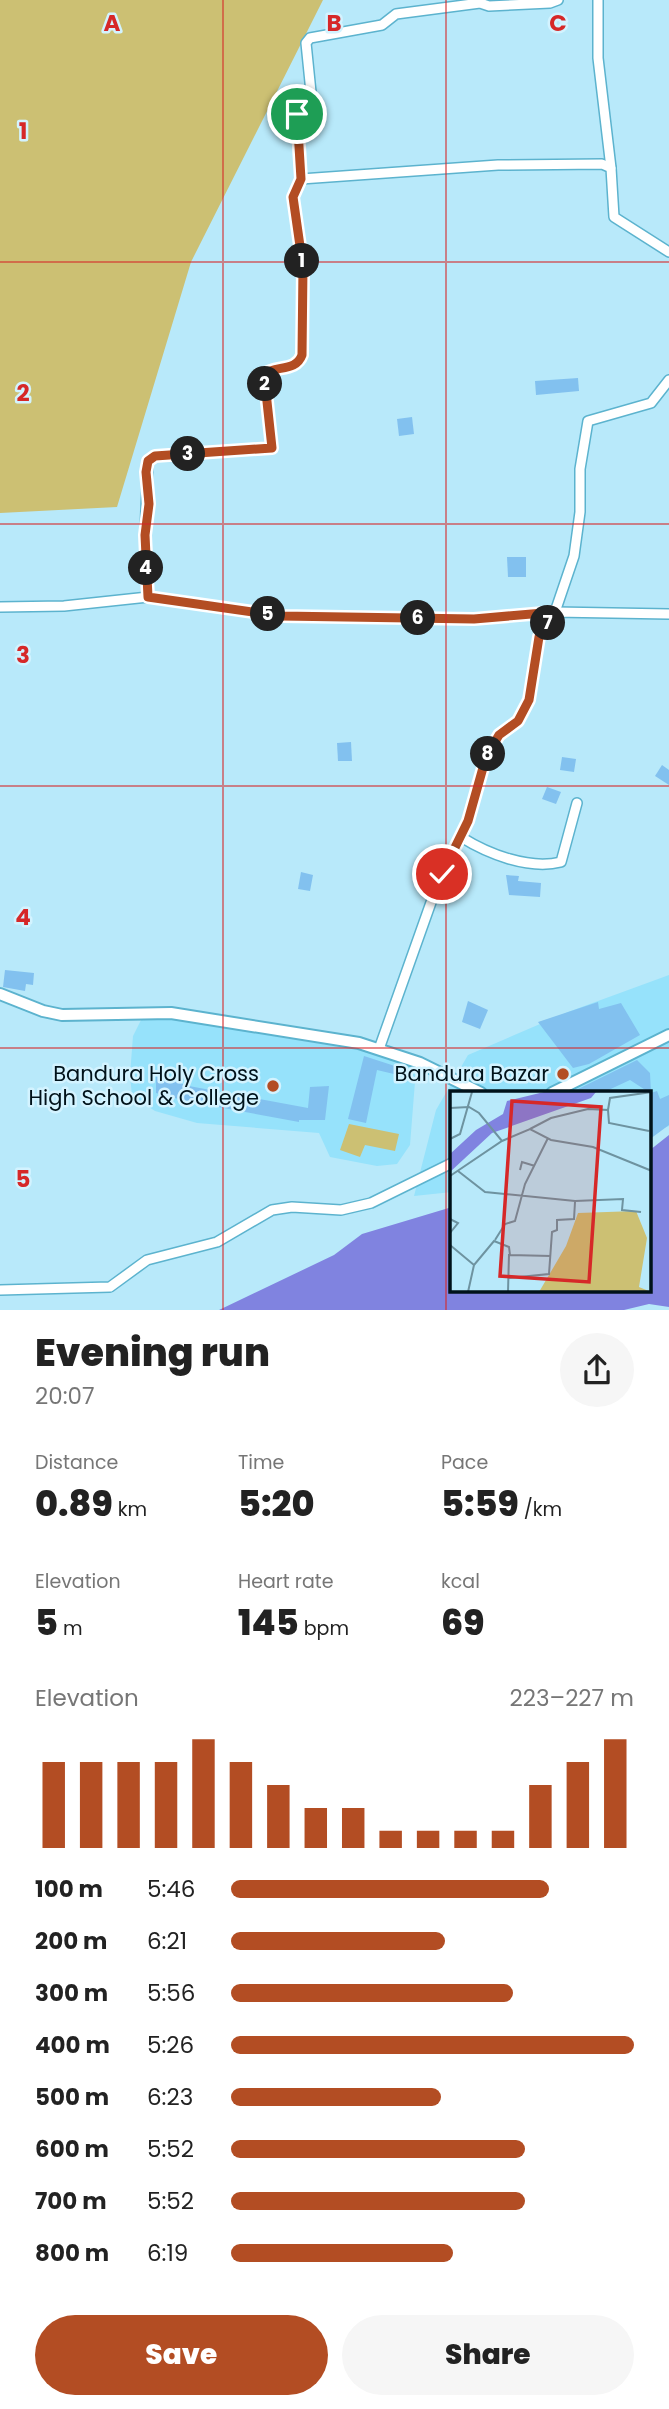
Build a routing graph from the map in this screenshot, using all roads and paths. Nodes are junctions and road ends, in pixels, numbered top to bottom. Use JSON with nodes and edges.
{"nodes":[{"id":1,"x":558,"y":0,"type":"edge"},
{"id":2,"x":598,"y":0,"type":"edge"},
{"id":3,"x":480,"y":1,"type":"edge"},
{"id":4,"x":611,"y":168,"type":"junction"},
{"id":5,"x":301,"y":179,"type":"junction"},
{"id":6,"x":669,"y":252,"type":"edge"},
{"id":7,"x":669,"y":380,"type":"edge"},
{"id":8,"x":148,"y":597,"type":"junction"},
{"id":9,"x":0,"y":607,"type":"edge"},
{"id":10,"x":555,"y":612,"type":"junction"},
{"id":11,"x":669,"y":614,"type":"edge"},
{"id":12,"x":577,"y":803,"type":"dead end"},
{"id":13,"x":461,"y":837,"type":"junction"},
{"id":14,"x":0,"y":994,"type":"edge"},
{"id":15,"x":669,"y":1035,"type":"edge"},
{"id":16,"x":379,"y":1049,"type":"junction"},
{"id":17,"x":477,"y":1091,"type":"edge"},
{"id":18,"x":556,"y":1091,"type":"edge"},
{"id":19,"x":450,"y":1164,"type":"edge"},
{"id":20,"x":0,"y":1290,"type":"edge"}],
"edges":[{"from":1,"to":3,"type":"street"},
{"from":2,"to":4,"type":"street"},
{"from":3,"to":5,"type":"street"},
{"from":4,"to":5,"type":"street"},
{"from":4,"to":6,"type":"street"},
{"from":5,"to":8,"type":"street"},
{"from":7,"to":10,"type":"street"},
{"from":8,"to":9,"type":"street"},
{"from":8,"to":10,"type":"street"},
{"from":10,"to":11,"type":"street"},
{"from":10,"to":13,"type":"street"},
{"from":12,"to":13,"type":"street"},
{"from":13,"to":16,"type":"street"},
{"from":14,"to":16,"type":"street"},
{"from":15,"to":18,"type":"street"},
{"from":16,"to":17,"type":"street"},
{"from":19,"to":20,"type":"street"}]}
